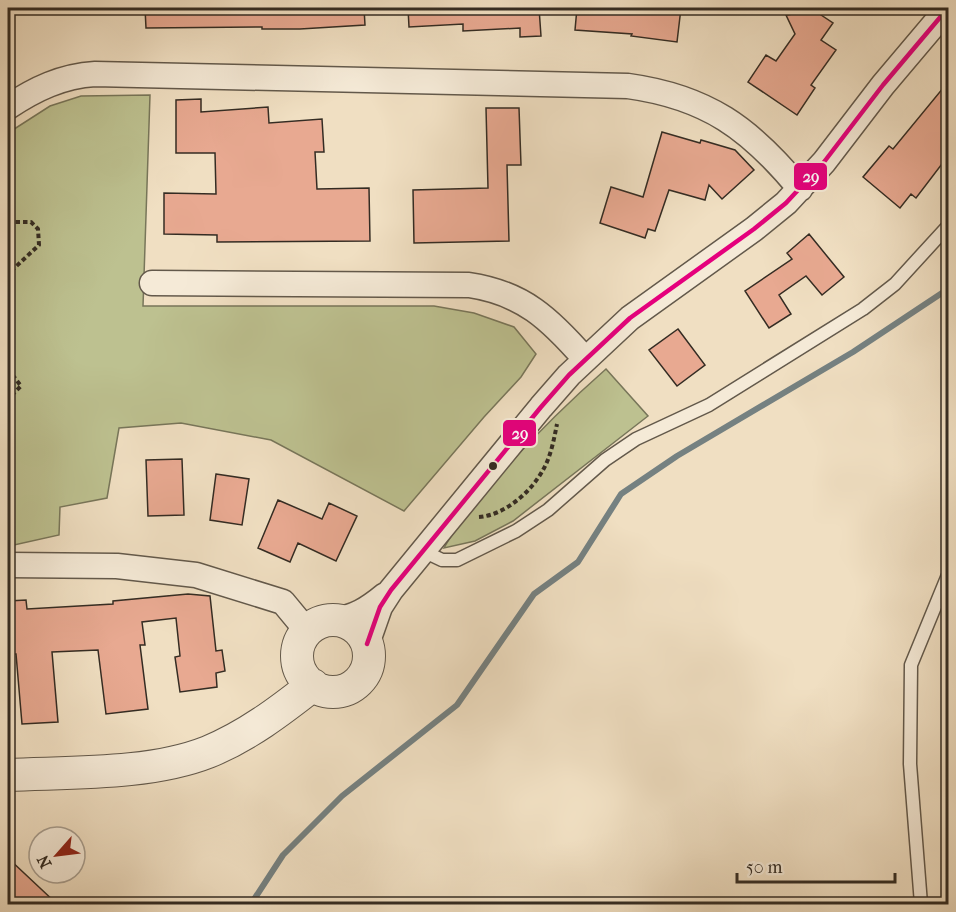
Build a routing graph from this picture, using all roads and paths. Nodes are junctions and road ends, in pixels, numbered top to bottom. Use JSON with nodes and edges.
{"nodes":[{"id":1,"x":948,"y":8,"type":"edge"},
{"id":2,"x":8,"y":107,"type":"edge"},
{"id":3,"x":800,"y":189,"type":"junction"},
{"id":4,"x":8,"y":222,"type":"edge"},
{"id":5,"x":948,"y":226,"type":"edge"},
{"id":6,"x":8,"y":274,"type":"edge"},
{"id":7,"x":152,"y":283,"type":"dead end"},
{"id":8,"x":585,"y":359,"type":"junction"},
{"id":9,"x":8,"y":369,"type":"edge"},
{"id":10,"x":560,"y":386,"type":"junction"},
{"id":11,"x":8,"y":399,"type":"edge"},
{"id":12,"x":8,"y":444,"type":"edge"},
{"id":13,"x":8,"y":450,"type":"edge"},
{"id":14,"x":13,"y":451,"type":"junction"},
{"id":15,"x":8,"y":480,"type":"edge"},
{"id":16,"x":455,"y":512,"type":"junction"},
{"id":17,"x":423,"y":551,"type":"junction"},
{"id":18,"x":8,"y":565,"type":"edge"},
{"id":19,"x":948,"y":575,"type":"edge"},
{"id":20,"x":391,"y":590,"type":"junction"},
{"id":21,"x":320,"y":625,"type":"junction"},
{"id":22,"x":367,"y":644,"type":"junction"},
{"id":23,"x":313,"y":685,"type":"junction"},
{"id":24,"x":8,"y":775,"type":"edge"},
{"id":25,"x":921,"y":904,"type":"edge"}],
"edges":[{"from":1,"to":3,"type":"street"},
{"from":2,"to":3,"type":"street"},
{"from":3,"to":8,"type":"street"},
{"from":4,"to":6,"type":"path"},
{"from":5,"to":17,"type":"lane"},
{"from":7,"to":8,"type":"street"},
{"from":8,"to":10,"type":"street"},
{"from":9,"to":11,"type":"path"},
{"from":10,"to":16,"type":"street"},
{"from":10,"to":16,"type":"path"},
{"from":12,"to":14,"type":"path"},
{"from":13,"to":14,"type":"path"},
{"from":14,"to":15,"type":"path"},
{"from":16,"to":17,"type":"street"},
{"from":17,"to":20,"type":"street"},
{"from":18,"to":21,"type":"street"},
{"from":19,"to":25,"type":"lane"},
{"from":20,"to":21,"type":"street"},
{"from":20,"to":22,"type":"street"},
{"from":21,"to":22,"type":"street"},
{"from":21,"to":23,"type":"street"},
{"from":22,"to":23,"type":"street"},
{"from":23,"to":24,"type":"street"}]}
